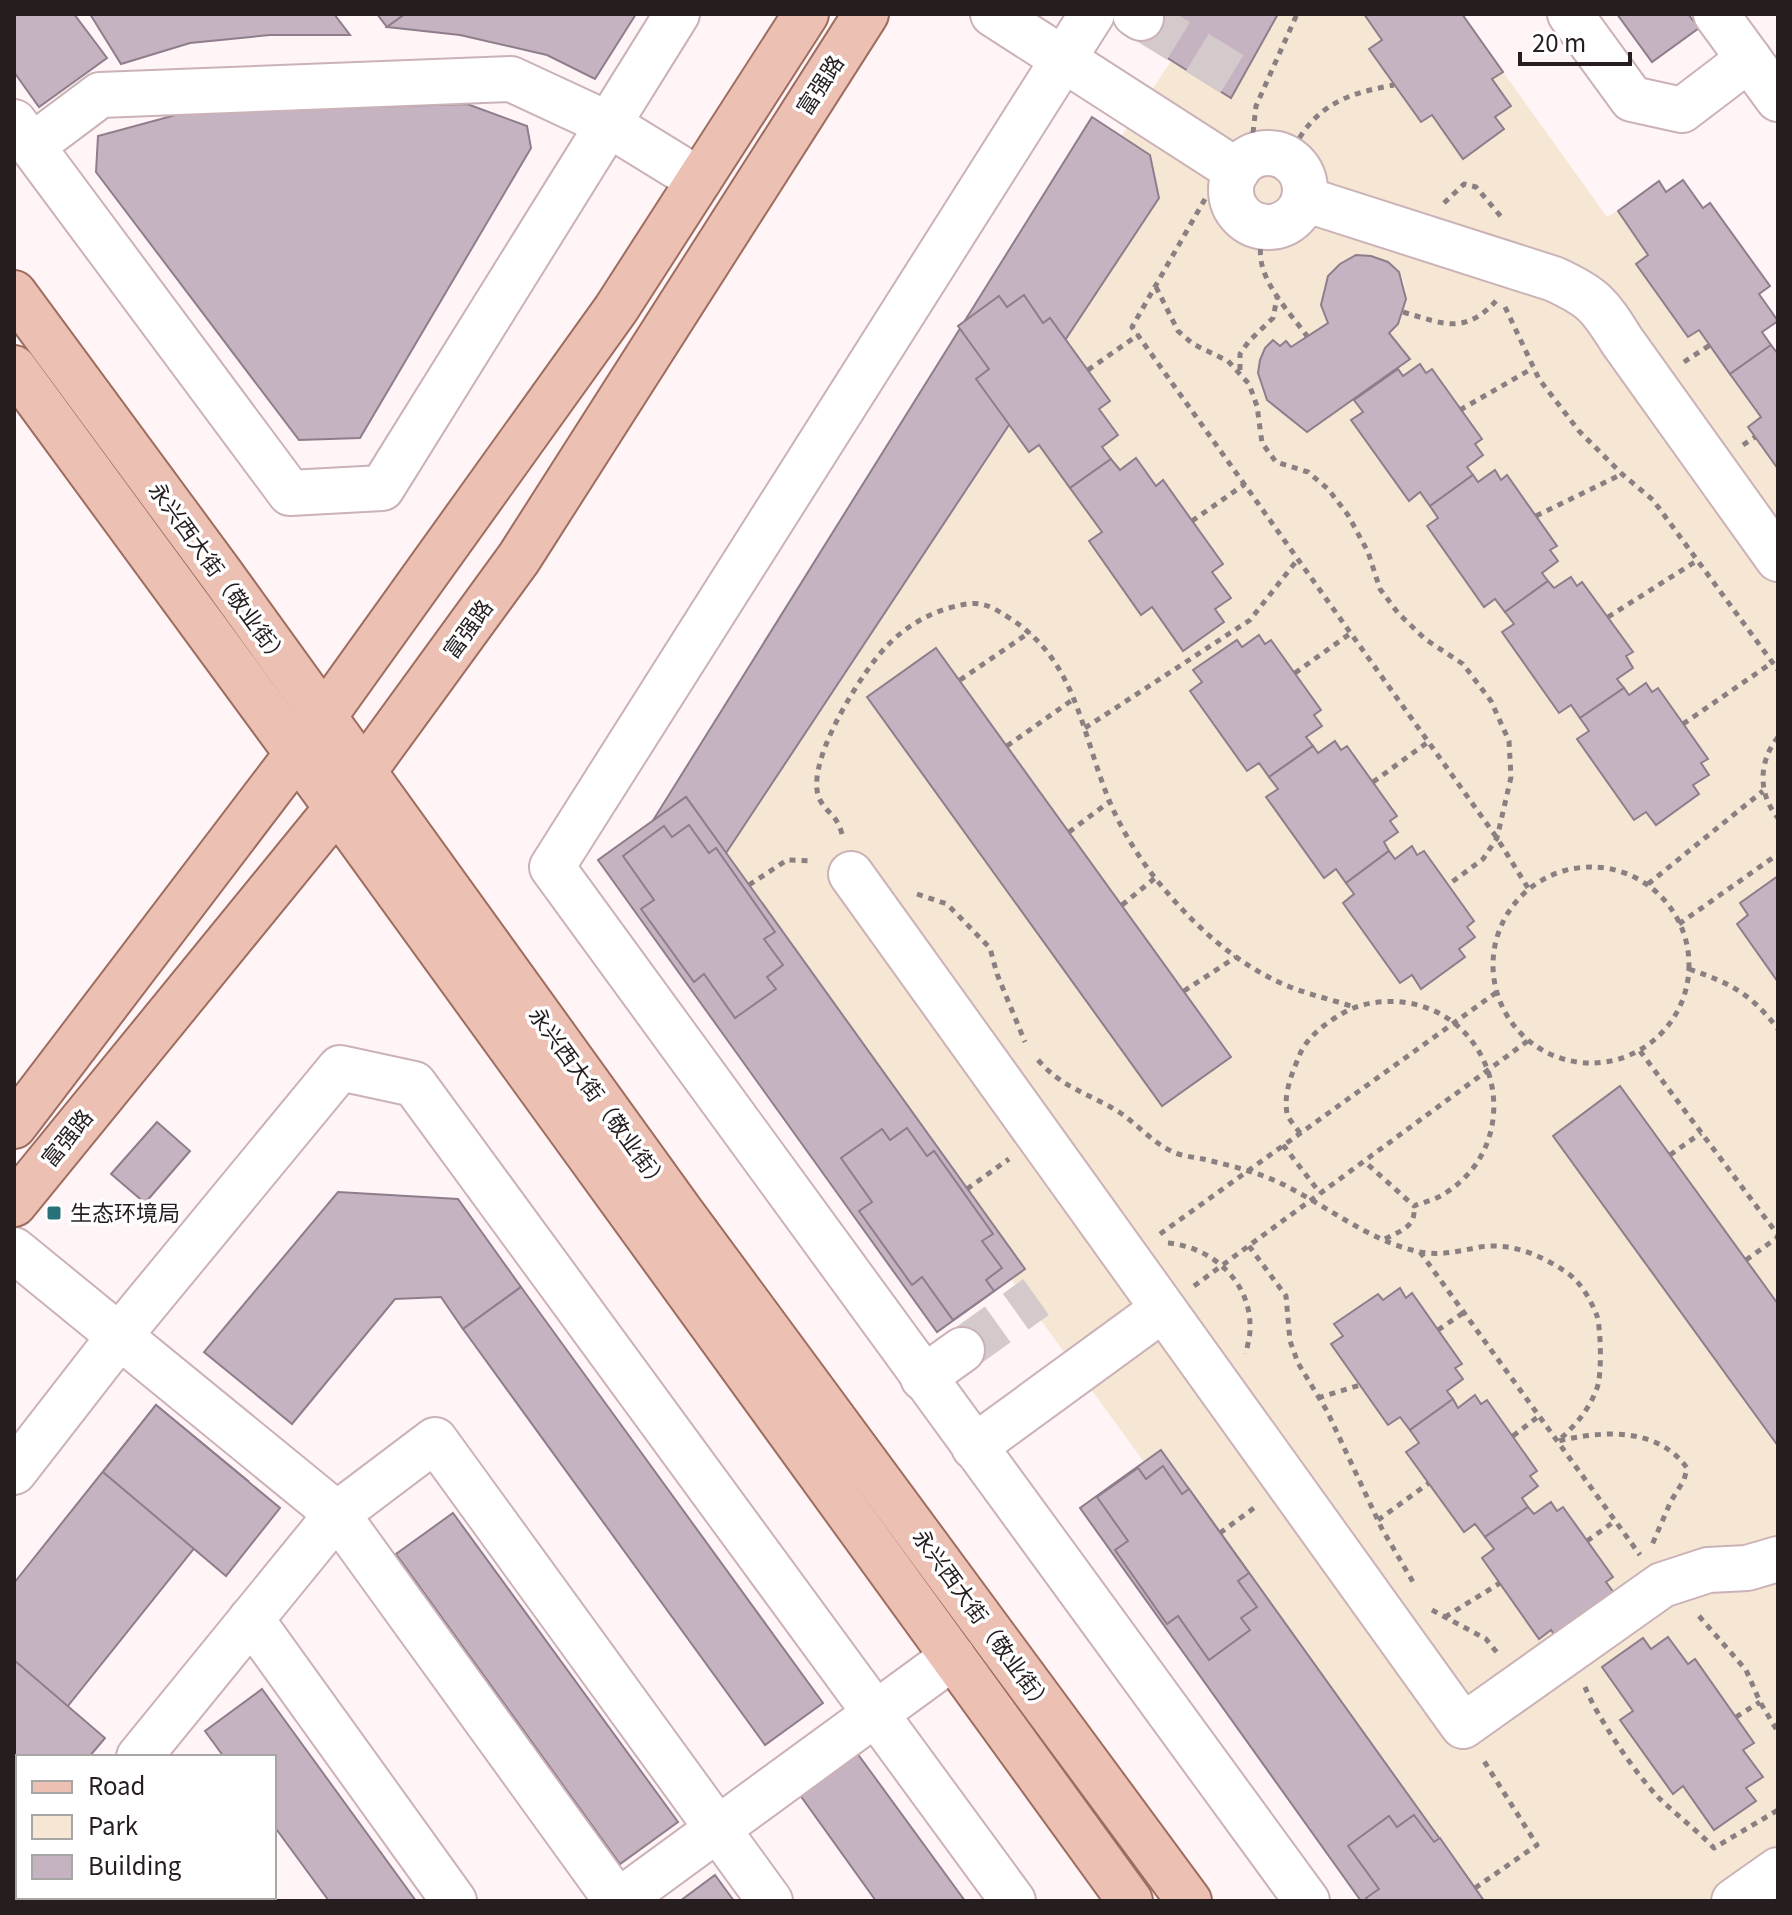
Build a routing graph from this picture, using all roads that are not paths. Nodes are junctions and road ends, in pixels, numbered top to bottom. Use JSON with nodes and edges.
{"nodes":[{"id":1,"x":677,"y":14,"type":"edge"},
{"id":2,"x":806,"y":14,"type":"edge"},
{"id":3,"x":866,"y":14,"type":"edge"},
{"id":4,"x":993,"y":14,"type":"edge"},
{"id":5,"x":1092,"y":14,"type":"edge"},
{"id":6,"x":1570,"y":14,"type":"edge"},
{"id":7,"x":1716,"y":14,"type":"edge"},
{"id":8,"x":1064,"y":59,"type":"junction"},
{"id":9,"x":1749,"y":59,"type":"junction"},
{"id":10,"x":1778,"y":99,"type":"edge"},
{"id":11,"x":608,"y":124,"type":"junction"},
{"id":12,"x":23,"y":134,"type":"edge"},
{"id":13,"x":1249,"y":162,"type":"junction"},
{"id":14,"x":699,"y":180,"type":"junction"},
{"id":15,"x":1304,"y":199,"type":"junction"},
{"id":16,"x":14,"y":293,"type":"edge"},
{"id":17,"x":14,"y":368,"type":"edge"},
{"id":18,"x":1778,"y":559,"type":"edge"},
{"id":19,"x":323,"y":717,"type":"junction"},
{"id":20,"x":297,"y":754,"type":"junction"},
{"id":21,"x":364,"y":774,"type":"junction"},
{"id":22,"x":337,"y":808,"type":"junction"},
{"id":23,"x":860,"y":887,"type":"road end"},
{"id":24,"x":14,"y":1126,"type":"edge"},
{"id":25,"x":14,"y":1204,"type":"edge"},
{"id":26,"x":14,"y":1250,"type":"edge"},
{"id":27,"x":1163,"y":1309,"type":"junction"},
{"id":28,"x":119,"y":1336,"type":"junction"},
{"id":29,"x":962,"y":1350,"type":"tunnel mouth"},
{"id":30,"x":923,"y":1378,"type":"junction"},
{"id":31,"x":974,"y":1447,"type":"junction"},
{"id":32,"x":14,"y":1472,"type":"edge"},
{"id":33,"x":337,"y":1514,"type":"junction"},
{"id":34,"x":1778,"y":1559,"type":"edge"},
{"id":35,"x":251,"y":1619,"type":"junction"},
{"id":36,"x":953,"y":1657,"type":"junction"},
{"id":37,"x":876,"y":1713,"type":"junction"},
{"id":38,"x":141,"y":1755,"type":"edge"},
{"id":39,"x":717,"y":1828,"type":"junction"},
{"id":40,"x":1778,"y":1870,"type":"edge"},
{"id":41,"x":454,"y":1901,"type":"edge"},
{"id":42,"x":618,"y":1901,"type":"edge"},
{"id":43,"x":770,"y":1901,"type":"edge"},
{"id":44,"x":1013,"y":1901,"type":"edge"},
{"id":45,"x":1130,"y":1901,"type":"edge"},
{"id":46,"x":1189,"y":1901,"type":"edge"},
{"id":47,"x":1307,"y":1901,"type":"edge"},
{"id":48,"x":1734,"y":1901,"type":"edge"}],
"edges":[{"from":1,"to":11,"type":"lane"},
{"from":2,"to":14,"type":"main road"},
{"from":3,"to":21,"type":"main road","name":"富强路"},
{"from":4,"to":8,"type":"lane"},
{"from":5,"to":8,"type":"lane"},
{"from":6,"to":9,"type":"lane"},
{"from":7,"to":9,"type":"lane"},
{"from":8,"to":13,"type":"lane"},
{"from":8,"to":30,"type":"lane"},
{"from":9,"to":10,"type":"lane"},
{"from":11,"to":12,"type":"lane"},
{"from":11,"to":12,"type":"lane"},
{"from":11,"to":14,"type":"lane"},
{"from":13,"to":15,"type":"lane"},
{"from":13,"to":15,"type":"lane"},
{"from":14,"to":19,"type":"main road"},
{"from":15,"to":18,"type":"lane"},
{"from":16,"to":19,"type":"main road","name":"永兴西大街（敬业街）"},
{"from":17,"to":20,"type":"main road","name":"永兴西大街（敬业街）"},
{"from":19,"to":20,"type":"main road"},
{"from":19,"to":21,"type":"main road","name":"永兴西大街（敬业街）"},
{"from":20,"to":22,"type":"main road","name":"永兴西大街（敬业街）"},
{"from":20,"to":24,"type":"main road"},
{"from":21,"to":22,"type":"main road","name":"富强路"},
{"from":21,"to":46,"type":"main road","name":"永兴西大街（敬业街）"},
{"from":22,"to":25,"type":"main road","name":"富强路"},
{"from":22,"to":36,"type":"main road","name":"永兴西大街（敬业街）"},
{"from":23,"to":27,"type":"lane"},
{"from":26,"to":28,"type":"lane"},
{"from":27,"to":31,"type":"lane"},
{"from":27,"to":34,"type":"lane"},
{"from":28,"to":32,"type":"lane"},
{"from":28,"to":33,"type":"lane"},
{"from":28,"to":37,"type":"lane"},
{"from":29,"to":30,"type":"lane"},
{"from":30,"to":31,"type":"lane"},
{"from":31,"to":47,"type":"lane"},
{"from":33,"to":35,"type":"lane"},
{"from":33,"to":39,"type":"lane"},
{"from":33,"to":42,"type":"lane"},
{"from":35,"to":38,"type":"lane"},
{"from":35,"to":41,"type":"lane"},
{"from":36,"to":37,"type":"lane"},
{"from":36,"to":45,"type":"main road","name":"永兴西大街（敬业街）"},
{"from":37,"to":39,"type":"lane"},
{"from":37,"to":44,"type":"lane"},
{"from":39,"to":42,"type":"lane"},
{"from":39,"to":43,"type":"lane"},
{"from":40,"to":48,"type":"lane"}]}
